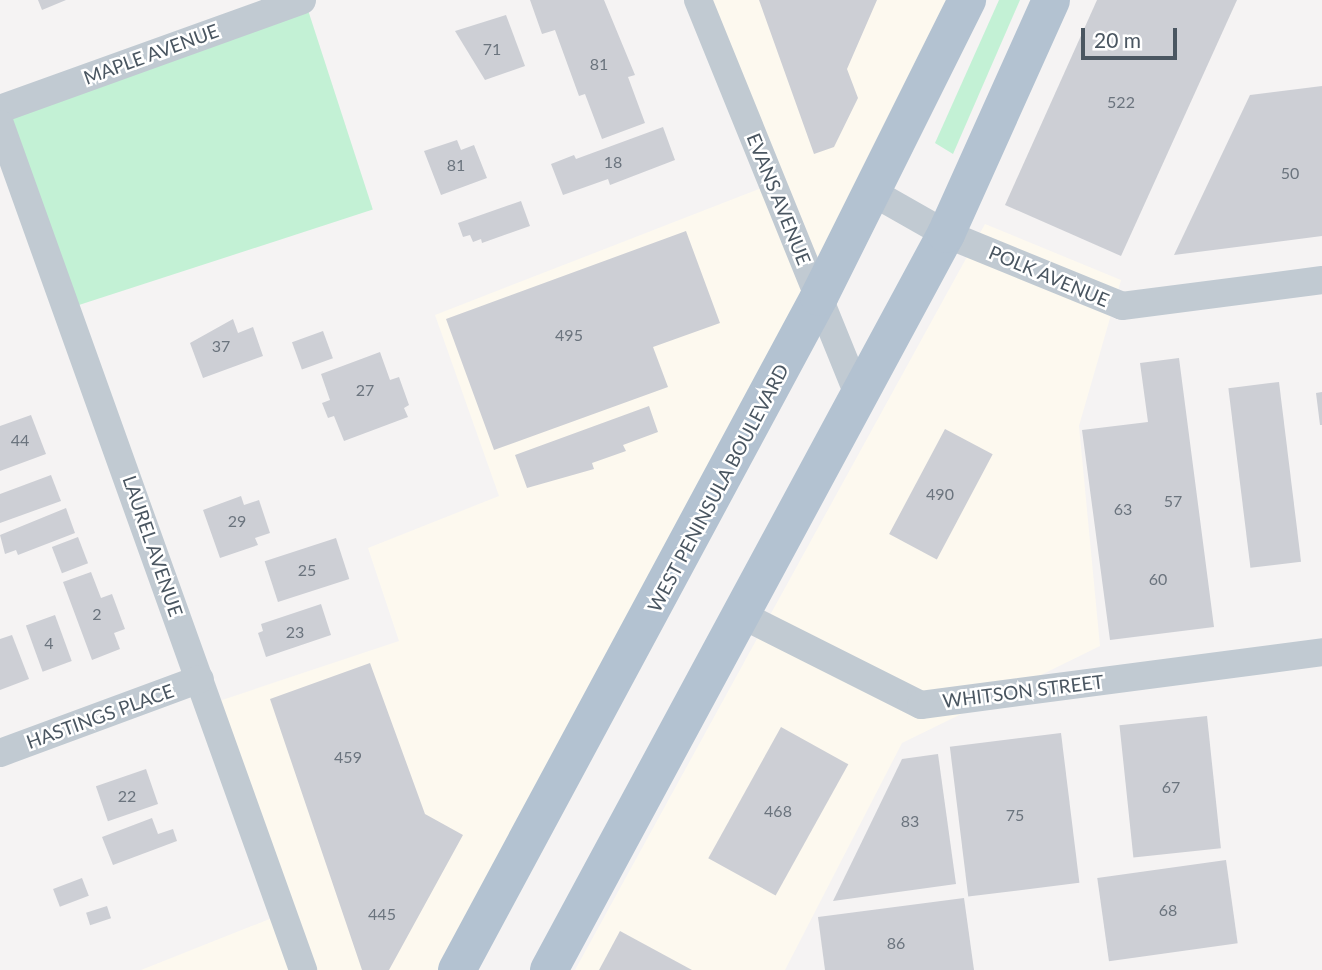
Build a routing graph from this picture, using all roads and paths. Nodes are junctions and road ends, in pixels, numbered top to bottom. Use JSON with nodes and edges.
{"nodes":[{"id":1,"x":302,"y":0,"type":"edge"},
{"id":2,"x":698,"y":0,"type":"edge"},
{"id":3,"x":967,"y":0,"type":"edge"},
{"id":4,"x":1051,"y":0,"type":"edge"},
{"id":5,"x":0,"y":109,"type":"edge"},
{"id":6,"x":0,"y":124,"type":"edge"},
{"id":7,"x":872,"y":192,"type":"junction"},
{"id":8,"x":946,"y":234,"type":"junction"},
{"id":9,"x":1322,"y":280,"type":"edge"},
{"id":10,"x":819,"y":297,"type":"junction"},
{"id":11,"x":860,"y":398,"type":"junction"},
{"id":12,"x":744,"y":616,"type":"junction"},
{"id":13,"x":1322,"y":653,"type":"edge"},
{"id":14,"x":200,"y":680,"type":"junction"},
{"id":15,"x":0,"y":753,"type":"edge"},
{"id":16,"x":303,"y":970,"type":"edge"},
{"id":17,"x":457,"y":970,"type":"edge"},
{"id":18,"x":549,"y":970,"type":"edge"}],
"edges":[{"from":1,"to":5,"type":"street","name":"MAPLE AVENUE"},
{"from":2,"to":10,"type":"street","name":"EVANS AVENUE"},
{"from":3,"to":7,"type":"main road","name":"WEST PENINSULA BOULEVARD"},
{"from":4,"to":8,"type":"main road"},
{"from":6,"to":14,"type":"street","name":"LAUREL AVENUE"},
{"from":7,"to":8,"type":"street","name":"POLK AVENUE"},
{"from":7,"to":10,"type":"main road","name":"WEST PENINSULA BOULEVARD"},
{"from":8,"to":9,"type":"street","name":"POLK AVENUE"},
{"from":8,"to":11,"type":"main road"},
{"from":10,"to":11,"type":"street","name":"EVANS AVENUE"},
{"from":10,"to":17,"type":"main road","name":"WEST PENINSULA BOULEVARD"},
{"from":11,"to":12,"type":"main road"},
{"from":12,"to":13,"type":"street","name":"WHITSON STREET"},
{"from":12,"to":18,"type":"main road"},
{"from":14,"to":15,"type":"street","name":"HASTINGS PLACE"},
{"from":14,"to":16,"type":"street","name":"LAUREL AVENUE"}]}
